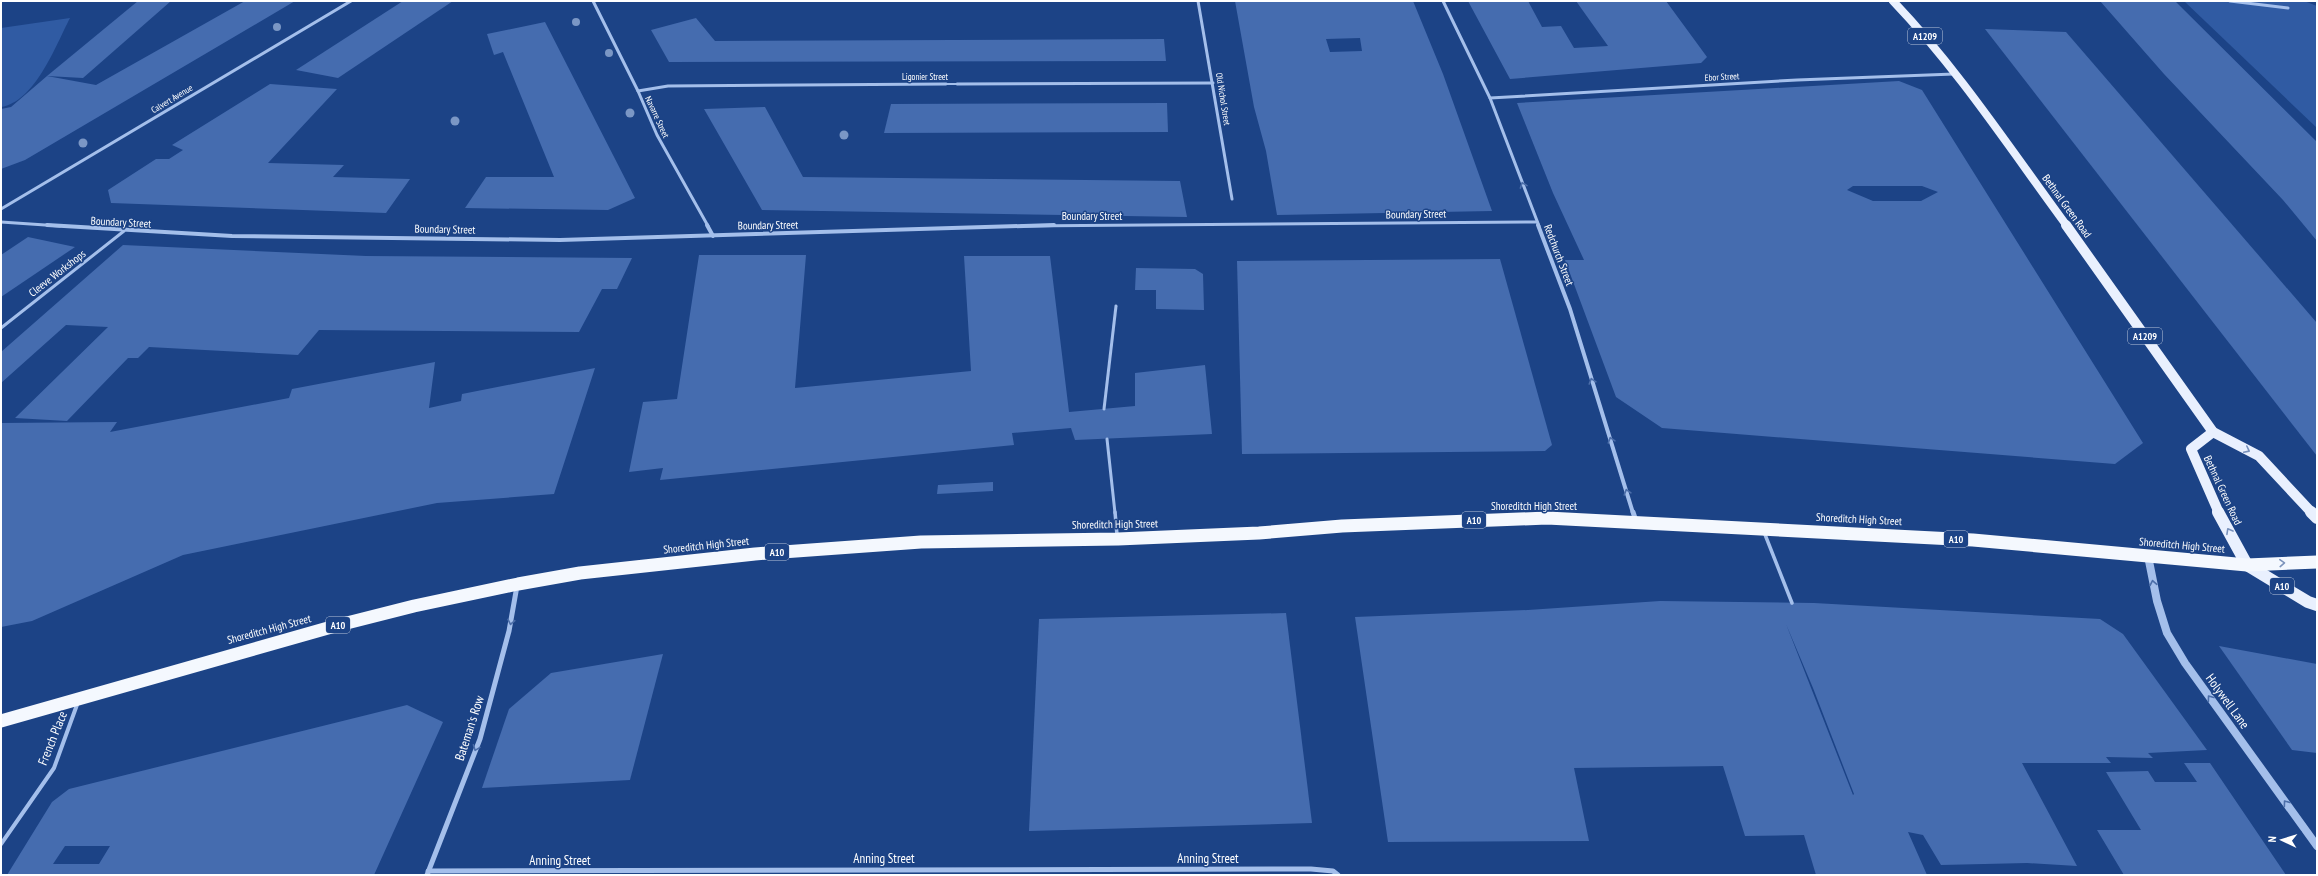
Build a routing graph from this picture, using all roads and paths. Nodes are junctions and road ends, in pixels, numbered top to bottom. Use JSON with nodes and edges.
{"nodes":[{"id":1,"x":351,"y":1,"type":"edge"},
{"id":2,"x":593,"y":1,"type":"edge"},
{"id":3,"x":1198,"y":1,"type":"edge"},
{"id":4,"x":1443,"y":1,"type":"edge"},
{"id":5,"x":1893,"y":1,"type":"edge"},
{"id":6,"x":2230,"y":1,"type":"edge"},
{"id":7,"x":2288,"y":8,"type":"dead end"},
{"id":8,"x":1955,"y":74,"type":"junction"},
{"id":9,"x":1213,"y":83,"type":"junction"},
{"id":10,"x":946,"y":84,"type":"joint"},
{"id":11,"x":957,"y":84,"type":"joint"},
{"id":12,"x":638,"y":91,"type":"junction"},
{"id":13,"x":1490,"y":98,"type":"junction"},
{"id":14,"x":1232,"y":199,"type":"dead end"},
{"id":15,"x":1,"y":210,"type":"edge"},
{"id":16,"x":1,"y":222,"type":"edge"},
{"id":17,"x":1537,"y":222,"type":"junction"},
{"id":18,"x":124,"y":231,"type":"junction"},
{"id":19,"x":713,"y":236,"type":"junction"},
{"id":20,"x":1116,"y":306,"type":"dead end"},
{"id":21,"x":1,"y":328,"type":"edge"},
{"id":22,"x":1104,"y":409,"type":"dead end"},
{"id":23,"x":2213,"y":432,"type":"junction"},
{"id":24,"x":1107,"y":439,"type":"dead end"},
{"id":25,"x":2317,"y":518,"type":"edge"},
{"id":26,"x":1637,"y":523,"type":"junction"},
{"id":27,"x":1762,"y":529,"type":"junction"},
{"id":28,"x":1118,"y":539,"type":"junction"},
{"id":29,"x":2148,"y":556,"type":"junction"},
{"id":30,"x":2317,"y":562,"type":"edge"},
{"id":31,"x":2247,"y":565,"type":"junction"},
{"id":32,"x":518,"y":584,"type":"junction"},
{"id":33,"x":1792,"y":603,"type":"dead end"},
{"id":34,"x":2317,"y":605,"type":"edge"},
{"id":35,"x":80,"y":697,"type":"junction"},
{"id":36,"x":1,"y":721,"type":"edge"},
{"id":37,"x":1,"y":844,"type":"edge"},
{"id":38,"x":2317,"y":846,"type":"edge"},
{"id":39,"x":748,"y":872,"type":"edge"},
{"id":40,"x":428,"y":873,"type":"edge"},
{"id":41,"x":1338,"y":875,"type":"edge"}],
"edges":[{"from":1,"to":15,"type":"street","name":"Calvert Avenue"},
{"from":2,"to":12,"type":"street","name":"Navarre Street"},
{"from":3,"to":9,"type":"street","name":"Old Nichol Street"},
{"from":4,"to":13,"type":"street","name":"Redchurch Street"},
{"from":5,"to":8,"type":"main road","name":"Bethnal Green Road","number":"A1209"},
{"from":6,"to":7,"type":"street"},
{"from":8,"to":13,"type":"street","name":"Ebor Street"},
{"from":8,"to":23,"type":"main road","name":"Bethnal Green Road","number":"A1209"},
{"from":9,"to":11,"type":"street","name":"Ligonier Street"},
{"from":9,"to":14,"type":"street","name":"Old Nichol Street"},
{"from":10,"to":11,"type":"lane","name":"Ligonier Street"},
{"from":10,"to":12,"type":"street","name":"Ligonier Street"},
{"from":12,"to":19,"type":"street","name":"Navarre Street"},
{"from":17,"to":13,"type":"street","name":"Redchurch Street","one_way":true},
{"from":16,"to":18,"type":"street","name":"Boundary Street"},
{"from":17,"to":19,"type":"street","name":"Boundary Street"},
{"from":26,"to":17,"type":"street","name":"Redchurch Street","one_way":true},
{"from":18,"to":19,"type":"street","name":"Boundary Street"},
{"from":18,"to":21,"type":"lane","name":"Cleeve Workshops"},
{"from":20,"to":22,"type":"lane"},
{"from":23,"to":25,"type":"main road","name":"Bethnal Green Road","number":"A1209","one_way":true},
{"from":31,"to":23,"type":"main road","name":"Bethnal Green Road","one_way":true},
{"from":24,"to":28,"type":"lane"},
{"from":26,"to":27,"type":"highway","name":"Shoreditch High Street","number":"A10"},
{"from":26,"to":28,"type":"highway","name":"Shoreditch High Street","number":"A10"},
{"from":27,"to":29,"type":"highway","name":"Shoreditch High Street","number":"A10"},
{"from":27,"to":33,"type":"lane"},
{"from":28,"to":32,"type":"highway","name":"Shoreditch High Street","number":"A10"},
{"from":29,"to":31,"type":"highway","name":"Shoreditch High Street","number":"A10"},
{"from":38,"to":29,"type":"street","name":"Holywell Lane","one_way":true},
{"from":31,"to":30,"type":"highway","name":"Shoreditch High Street","number":"A10","one_way":true},
{"from":31,"to":34,"type":"main road","name":"Shoreditch High Street","number":"A10"},
{"from":32,"to":35,"type":"highway","name":"Shoreditch High Street","number":"A10"},
{"from":32,"to":40,"type":"street","name":"Bateman's Row","one_way":true},
{"from":35,"to":36,"type":"highway","name":"Shoreditch High Street","number":"A10"},
{"from":35,"to":37,"type":"street","name":"French Place"},
{"from":39,"to":40,"type":"street","name":"Anning Street"},
{"from":39,"to":41,"type":"street","name":"Anning Street"}]}
